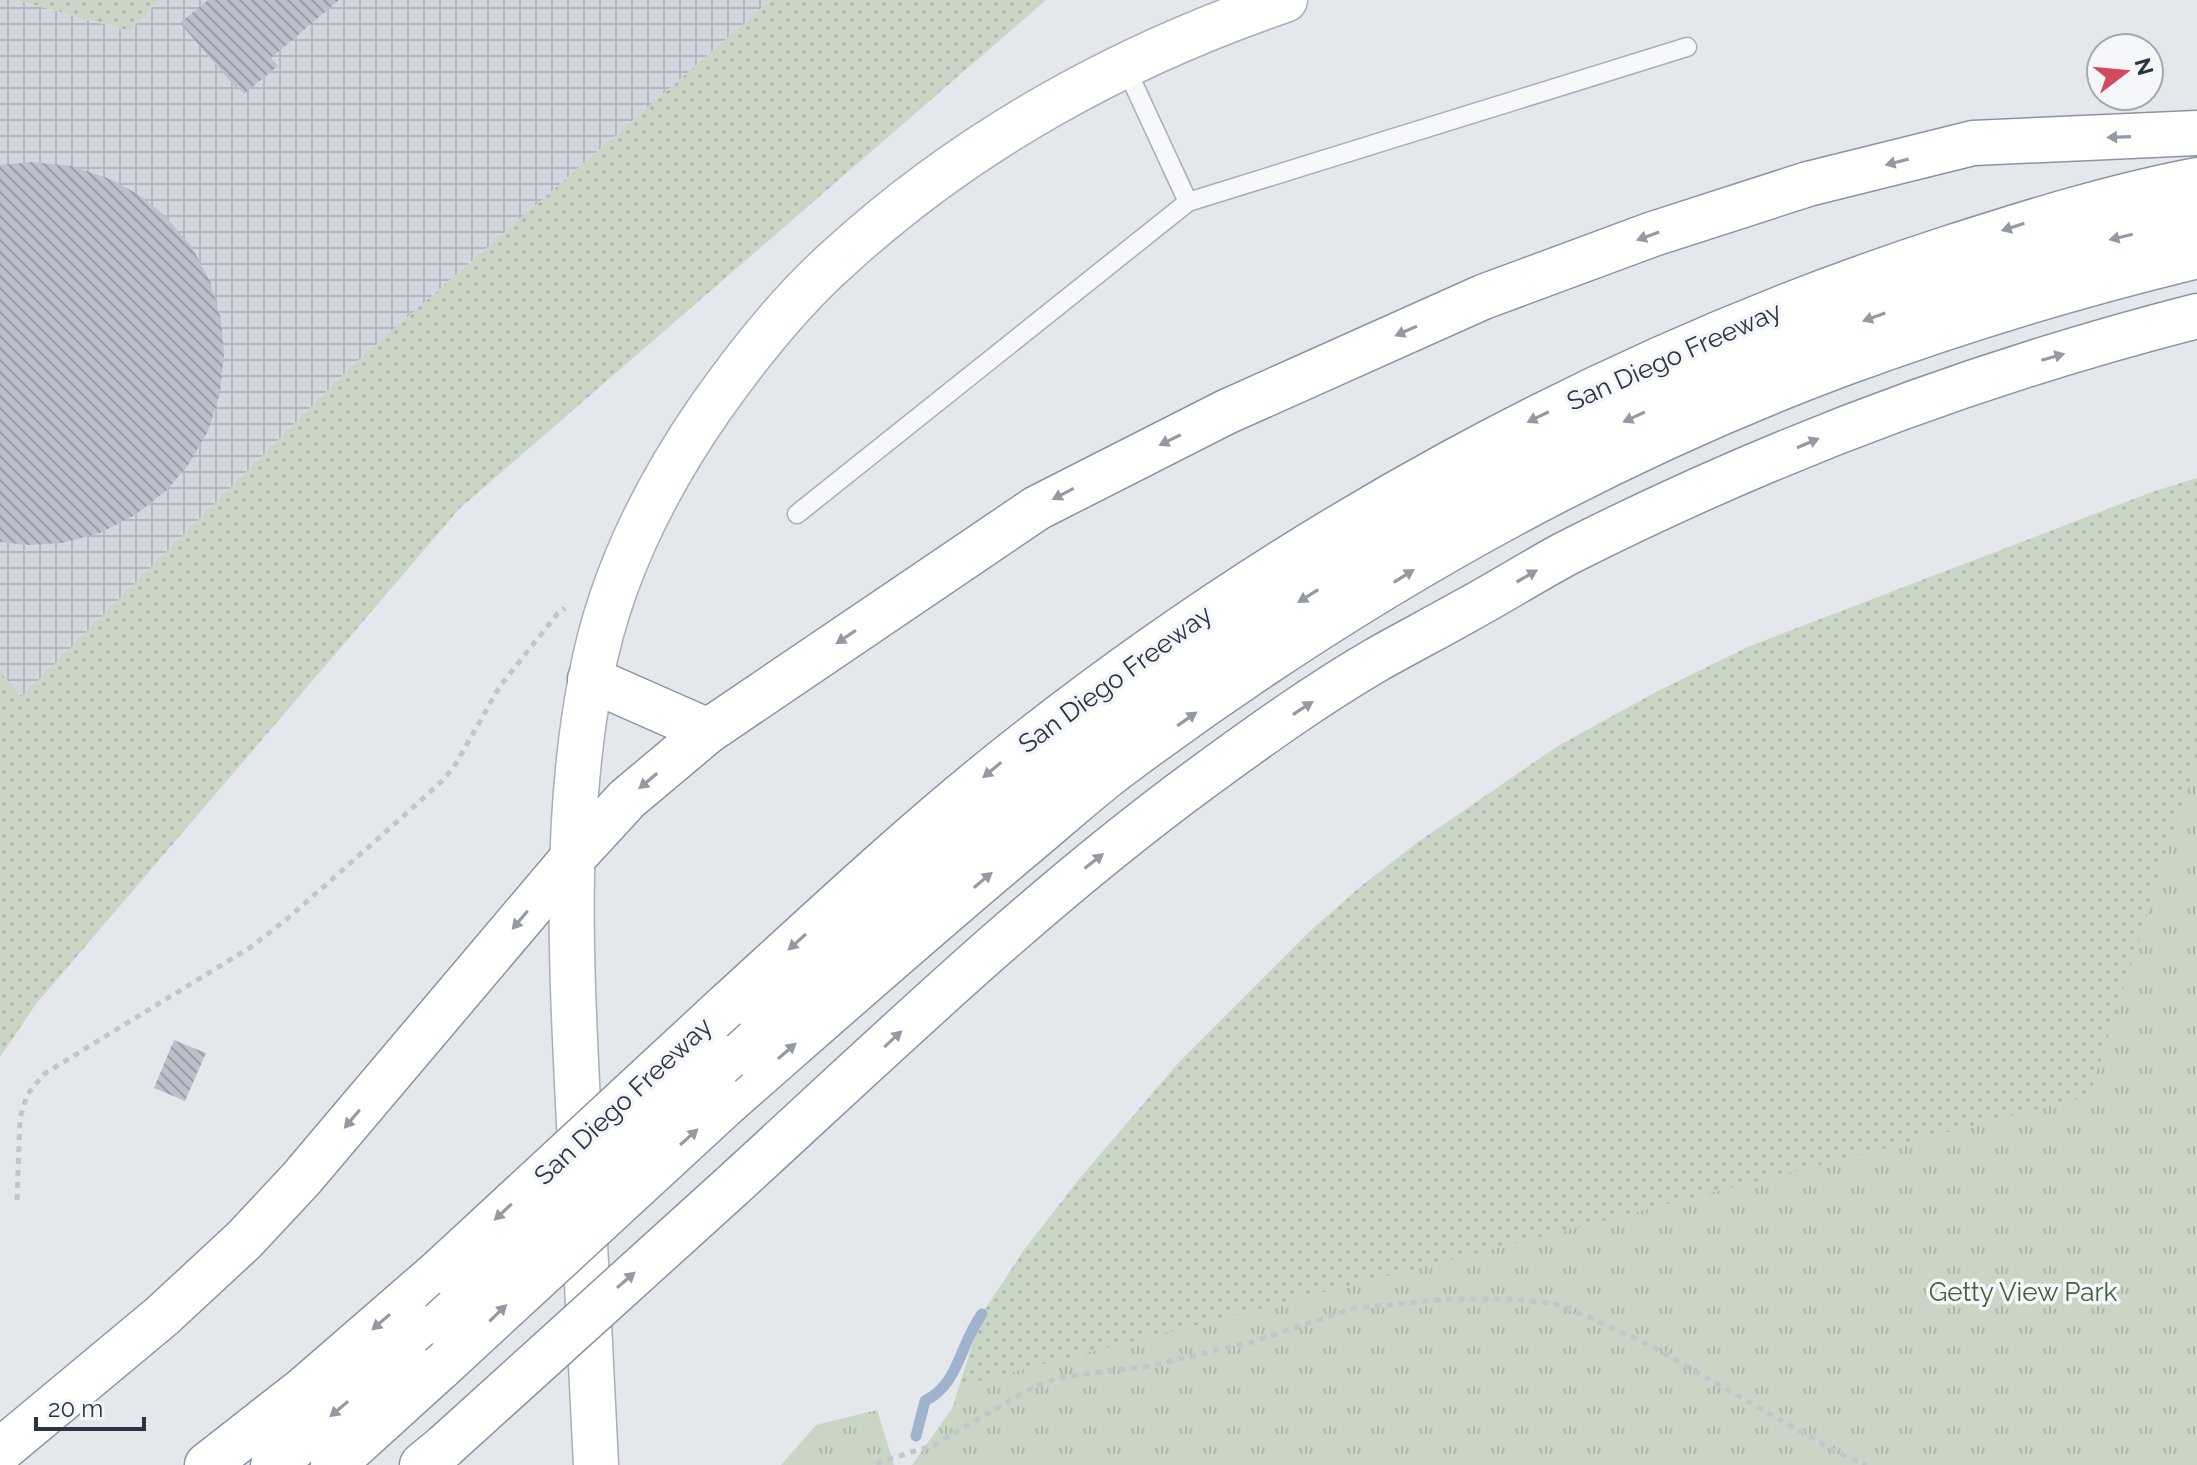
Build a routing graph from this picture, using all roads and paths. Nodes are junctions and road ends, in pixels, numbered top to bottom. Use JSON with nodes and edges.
{"nodes":[{"id":1,"x":1285,"y":0,"type":"edge"},
{"id":2,"x":1687,"y":47,"type":"dead end"},
{"id":3,"x":1125,"y":66,"type":"junction"},
{"id":4,"x":2197,"y":133,"type":"edge"},
{"id":5,"x":2197,"y":180,"type":"edge"},
{"id":6,"x":1188,"y":202,"type":"junction"},
{"id":7,"x":2197,"y":220,"type":"edge"},
{"id":8,"x":2197,"y":256,"type":"edge"},
{"id":9,"x":2197,"y":316,"type":"edge"},
{"id":10,"x":797,"y":514,"type":"dead end"},
{"id":11,"x":529,"y":650,"type":"dead end"},
{"id":12,"x":590,"y":679,"type":"junction"},
{"id":13,"x":708,"y":731,"type":"junction"},
{"id":14,"x":570,"y":861,"type":"junction"},
{"id":15,"x":17,"y":1200,"type":"dead end"},
{"id":16,"x":0,"y":1451,"type":"edge"},
{"id":17,"x":432,"y":1459,"type":"edge"},
{"id":18,"x":207,"y":1465,"type":"edge"},
{"id":19,"x":273,"y":1465,"type":"edge"},
{"id":20,"x":333,"y":1465,"type":"edge"},
{"id":21,"x":596,"y":1465,"type":"edge"},
{"id":22,"x":877,"y":1465,"type":"edge"},
{"id":23,"x":1866,"y":1465,"type":"edge"}],
"edges":[{"from":1,"to":3,"type":"main road"},
{"from":2,"to":6,"type":"lane"},
{"from":3,"to":6,"type":"lane"},
{"from":3,"to":12,"type":"main road"},
{"from":4,"to":13,"type":"main road","one_way":true},
{"from":5,"to":18,"type":"main road","name":"San Diego Freeway","one_way":true,"bridge":true},
{"from":6,"to":10,"type":"lane"},
{"from":7,"to":19,"type":"main road","one_way":true,"bridge":true},
{"from":20,"to":8,"type":"main road","one_way":true,"bridge":true},
{"from":17,"to":9,"type":"main road","one_way":true,"bridge":true},
{"from":11,"to":15,"type":"path"},
{"from":12,"to":13,"type":"main road"},
{"from":12,"to":14,"type":"main road"},
{"from":13,"to":14,"type":"main road","one_way":true},
{"from":14,"to":16,"type":"main road","one_way":true},
{"from":14,"to":21,"type":"main road"},
{"from":22,"to":23,"type":"path"}]}
